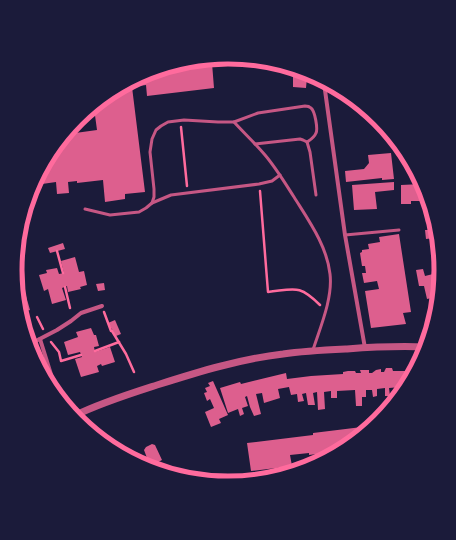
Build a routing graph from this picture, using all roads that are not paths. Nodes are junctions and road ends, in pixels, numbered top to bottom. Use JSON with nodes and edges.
{"nodes":[{"id":1,"x":325,"y":88,"type":"edge"},
{"id":2,"x":234,"y":122,"type":"junction"},
{"id":3,"x":306,"y":142,"type":"junction"},
{"id":4,"x":255,"y":144,"type":"junction"},
{"id":5,"x":280,"y":175,"type":"junction"},
{"id":6,"x":316,"y":194,"type":"dead end"},
{"id":7,"x":152,"y":203,"type":"junction"},
{"id":8,"x":85,"y":209,"type":"dead end"},
{"id":9,"x":399,"y":230,"type":"dead end"},
{"id":10,"x":345,"y":235,"type":"junction"},
{"id":11,"x":102,"y":306,"type":"road end"},
{"id":12,"x":40,"y":339,"type":"junction"},
{"id":13,"x":35,"y":341,"type":"edge"},
{"id":14,"x":419,"y":347,"type":"edge"},
{"id":15,"x":365,"y":348,"type":"junction"},
{"id":16,"x":313,"y":350,"type":"junction"},
{"id":17,"x":51,"y":375,"type":"edge"},
{"id":18,"x":80,"y":414,"type":"edge"}],
"edges":[{"from":1,"to":10,"type":"street"},
{"from":2,"to":3,"type":"lane"},
{"from":2,"to":4,"type":"lane"},
{"from":2,"to":7,"type":"lane"},
{"from":3,"to":4,"type":"lane"},
{"from":3,"to":6,"type":"lane"},
{"from":4,"to":5,"type":"lane"},
{"from":5,"to":7,"type":"lane"},
{"from":5,"to":16,"type":"lane"},
{"from":7,"to":8,"type":"lane"},
{"from":9,"to":10,"type":"lane"},
{"from":10,"to":15,"type":"street"},
{"from":11,"to":12,"type":"street"},
{"from":12,"to":13,"type":"street"},
{"from":12,"to":17,"type":"street"},
{"from":14,"to":15,"type":"street"},
{"from":15,"to":16,"type":"street"},
{"from":16,"to":18,"type":"street"}]}
